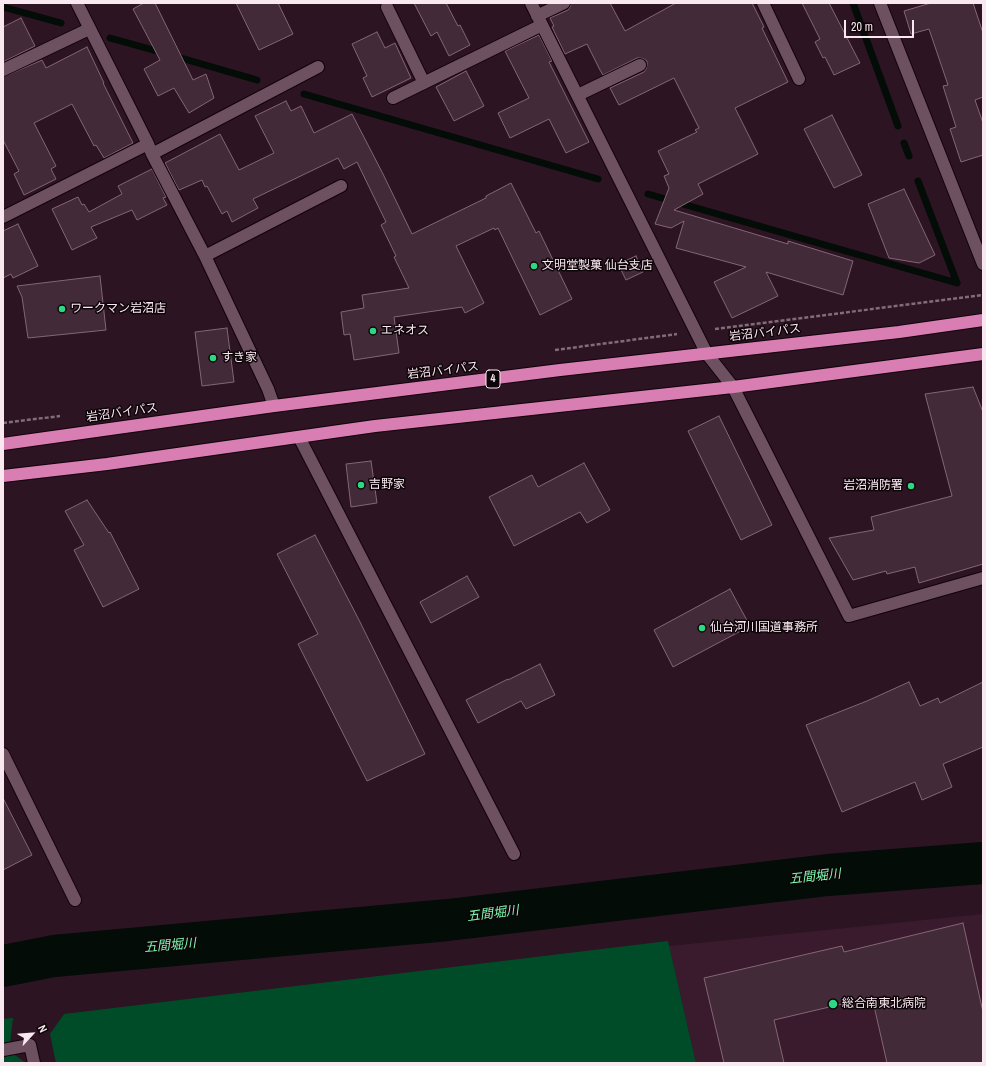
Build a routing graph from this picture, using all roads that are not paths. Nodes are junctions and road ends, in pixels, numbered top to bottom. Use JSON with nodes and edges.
{"nodes":[{"id":1,"x":76,"y":3,"type":"edge"},
{"id":2,"x":531,"y":3,"type":"edge"},
{"id":3,"x":564,"y":3,"type":"edge"},
{"id":4,"x":763,"y":3,"type":"edge"},
{"id":5,"x":880,"y":3,"type":"edge"},
{"id":6,"x":387,"y":7,"type":"dead end"},
{"id":7,"x":540,"y":20,"type":"junction"},
{"id":8,"x":89,"y":29,"type":"junction"},
{"id":9,"x":640,"y":65,"type":"dead end"},
{"id":10,"x":318,"y":67,"type":"dead end"},
{"id":11,"x":3,"y":70,"type":"edge"},
{"id":12,"x":799,"y":79,"type":"dead end"},
{"id":13,"x":424,"y":83,"type":"junction"},
{"id":14,"x":578,"y":95,"type":"junction"},
{"id":15,"x":394,"y":98,"type":"dead end"},
{"id":16,"x":150,"y":149,"type":"junction"},
{"id":17,"x":341,"y":186,"type":"dead end"},
{"id":18,"x":3,"y":217,"type":"edge"},
{"id":19,"x":205,"y":256,"type":"junction"},
{"id":20,"x":983,"y":264,"type":"edge"},
{"id":21,"x":983,"y":320,"type":"edge"},
{"id":22,"x":707,"y":354,"type":"junction"},
{"id":23,"x":983,"y":354,"type":"edge"},
{"id":24,"x":733,"y":387,"type":"junction"},
{"id":25,"x":274,"y":406,"type":"junction"},
{"id":26,"x":299,"y":437,"type":"junction"},
{"id":27,"x":3,"y":444,"type":"edge"},
{"id":28,"x":3,"y":476,"type":"edge"},
{"id":29,"x":983,"y":578,"type":"edge"},
{"id":30,"x":3,"y":754,"type":"edge"},
{"id":31,"x":514,"y":854,"type":"dead end"},
{"id":32,"x":75,"y":900,"type":"dead end"},
{"id":33,"x":3,"y":1050,"type":"edge"},
{"id":34,"x":34,"y":1063,"type":"edge"}],
"edges":[{"from":1,"to":8,"type":"street"},
{"from":2,"to":7,"type":"street"},
{"from":3,"to":7,"type":"street"},
{"from":4,"to":12,"type":"street"},
{"from":5,"to":20,"type":"street"},
{"from":6,"to":13,"type":"street"},
{"from":7,"to":13,"type":"street"},
{"from":7,"to":14,"type":"street"},
{"from":8,"to":11,"type":"street"},
{"from":8,"to":16,"type":"street"},
{"from":9,"to":14,"type":"street"},
{"from":10,"to":16,"type":"street"},
{"from":13,"to":15,"type":"street"},
{"from":14,"to":22,"type":"street"},
{"from":16,"to":18,"type":"street"},
{"from":16,"to":19,"type":"street"},
{"from":17,"to":19,"type":"street"},
{"from":19,"to":25,"type":"street"},
{"from":21,"to":22,"type":"highway","name":"岩沼バイパス","number":"4"},
{"from":22,"to":24,"type":"street"},
{"from":22,"to":25,"type":"highway","name":"岩沼バイパス","number":"4"},
{"from":23,"to":24,"type":"highway"},
{"from":24,"to":26,"type":"highway"},
{"from":24,"to":29,"type":"street"},
{"from":25,"to":27,"type":"highway","name":"岩沼バイパス","number":"4"},
{"from":26,"to":28,"type":"highway"},
{"from":26,"to":31,"type":"street"},
{"from":30,"to":32,"type":"street"},
{"from":33,"to":34,"type":"street"}]}
